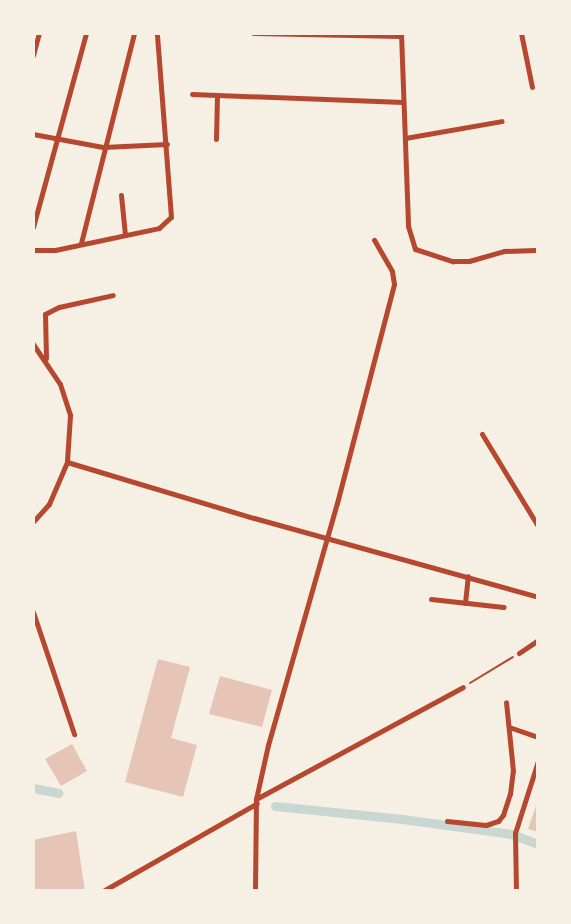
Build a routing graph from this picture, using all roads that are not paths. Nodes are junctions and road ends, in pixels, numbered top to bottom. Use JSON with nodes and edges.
{"nodes":[{"id":1,"x":39,"y":33,"type":"edge"},
{"id":2,"x":86,"y":33,"type":"edge"},
{"id":3,"x":134,"y":33,"type":"edge"},
{"id":4,"x":157,"y":33,"type":"edge"},
{"id":5,"x":253,"y":33,"type":"edge"},
{"id":6,"x":521,"y":33,"type":"edge"},
{"id":7,"x":401,"y":34,"type":"edge"},
{"id":8,"x":33,"y":55,"type":"edge"},
{"id":9,"x":532,"y":87,"type":"dead end"},
{"id":10,"x":192,"y":94,"type":"dead end"},
{"id":11,"x":217,"y":95,"type":"junction"},
{"id":12,"x":403,"y":102,"type":"junction"},
{"id":13,"x":502,"y":121,"type":"dead end"},
{"id":14,"x":33,"y":134,"type":"edge"},
{"id":15,"x":405,"y":138,"type":"junction"},
{"id":16,"x":57,"y":139,"type":"junction"},
{"id":17,"x":216,"y":139,"type":"dead end"},
{"id":18,"x":167,"y":145,"type":"junction"},
{"id":19,"x":103,"y":147,"type":"junction"},
{"id":20,"x":121,"y":195,"type":"dead end"},
{"id":21,"x":33,"y":227,"type":"edge"},
{"id":22,"x":125,"y":235,"type":"junction"},
{"id":23,"x":374,"y":240,"type":"dead end"},
{"id":24,"x":81,"y":243,"type":"junction"},
{"id":25,"x":33,"y":250,"type":"edge"},
{"id":26,"x":535,"y":250,"type":"dead end"},
{"id":27,"x":113,"y":295,"type":"dead end"},
{"id":28,"x":33,"y":344,"type":"edge"},
{"id":29,"x":46,"y":359,"type":"junction"},
{"id":30,"x":482,"y":434,"type":"dead end"},
{"id":31,"x":67,"y":462,"type":"junction"},
{"id":32,"x":33,"y":523,"type":"edge"},
{"id":33,"x":538,"y":526,"type":"edge"},
{"id":34,"x":327,"y":538,"type":"junction"},
{"id":35,"x":468,"y":576,"type":"junction"},
{"id":36,"x":538,"y":597,"type":"edge"},
{"id":37,"x":431,"y":599,"type":"dead end"},
{"id":38,"x":465,"y":603,"type":"junction"},
{"id":39,"x":504,"y":607,"type":"dead end"},
{"id":40,"x":33,"y":612,"type":"edge"},
{"id":41,"x":538,"y":640,"type":"edge"},
{"id":42,"x":519,"y":653,"type":"road end"},
{"id":43,"x":463,"y":687,"type":"road end"},
{"id":44,"x":506,"y":702,"type":"dead end"},
{"id":45,"x":509,"y":727,"type":"junction"},
{"id":46,"x":74,"y":734,"type":"dead end"},
{"id":47,"x":538,"y":737,"type":"edge"},
{"id":48,"x":538,"y":761,"type":"edge"},
{"id":49,"x":256,"y":801,"type":"junction"},
{"id":50,"x":447,"y":821,"type":"dead end"},
{"id":51,"x":103,"y":891,"type":"edge"},
{"id":52,"x":255,"y":891,"type":"edge"},
{"id":53,"x":516,"y":891,"type":"edge"}],
"edges":[{"from":1,"to":8,"type":"street"},
{"from":2,"to":16,"type":"street"},
{"from":3,"to":19,"type":"street"},
{"from":4,"to":18,"type":"street"},
{"from":5,"to":7,"type":"street"},
{"from":6,"to":9,"type":"street"},
{"from":7,"to":12,"type":"street"},
{"from":10,"to":11,"type":"street"},
{"from":11,"to":12,"type":"street"},
{"from":11,"to":17,"type":"street"},
{"from":12,"to":15,"type":"street"},
{"from":13,"to":15,"type":"street"},
{"from":14,"to":16,"type":"street"},
{"from":15,"to":26,"type":"street"},
{"from":16,"to":19,"type":"street"},
{"from":16,"to":21,"type":"street"},
{"from":18,"to":19,"type":"street"},
{"from":18,"to":22,"type":"street"},
{"from":19,"to":24,"type":"street"},
{"from":20,"to":22,"type":"street"},
{"from":22,"to":24,"type":"street"},
{"from":23,"to":34,"type":"street"},
{"from":24,"to":25,"type":"street"},
{"from":27,"to":29,"type":"street"},
{"from":28,"to":29,"type":"street"},
{"from":29,"to":31,"type":"street"},
{"from":30,"to":33,"type":"street"},
{"from":31,"to":32,"type":"street"},
{"from":31,"to":34,"type":"street"},
{"from":34,"to":35,"type":"street"},
{"from":34,"to":49,"type":"street"},
{"from":35,"to":36,"type":"street"},
{"from":35,"to":38,"type":"street"},
{"from":37,"to":38,"type":"street"},
{"from":38,"to":39,"type":"street"},
{"from":40,"to":46,"type":"street"},
{"from":41,"to":42,"type":"street"},
{"from":43,"to":49,"type":"street"},
{"from":44,"to":45,"type":"street"},
{"from":45,"to":47,"type":"street"},
{"from":45,"to":50,"type":"street"},
{"from":48,"to":53,"type":"street"},
{"from":49,"to":51,"type":"street"},
{"from":49,"to":52,"type":"street"}]}
